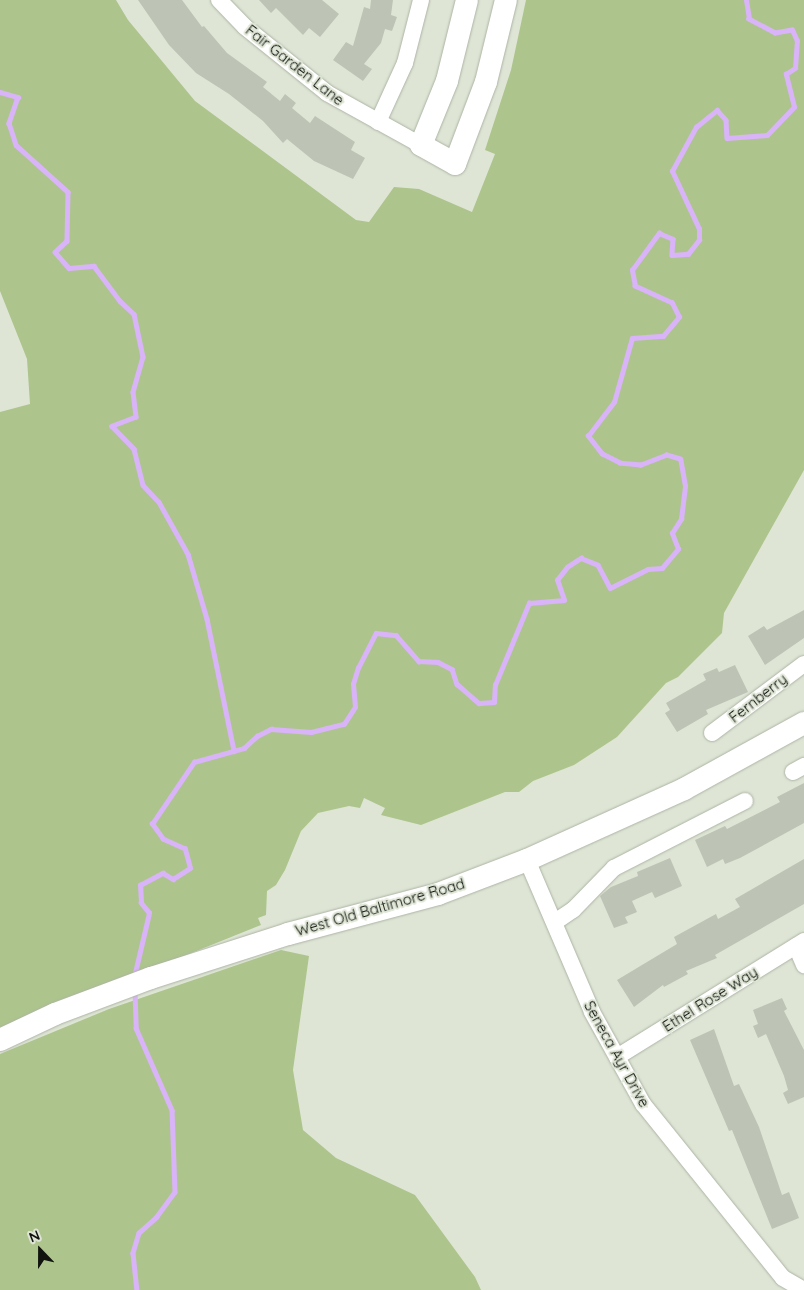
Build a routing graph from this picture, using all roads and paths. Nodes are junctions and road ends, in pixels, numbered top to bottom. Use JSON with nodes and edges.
{"nodes":[{"id":1,"x":219,"y":0,"type":"edge"},
{"id":2,"x":422,"y":0,"type":"edge"},
{"id":3,"x":467,"y":0,"type":"edge"},
{"id":4,"x":506,"y":0,"type":"edge"},
{"id":5,"x":378,"y":122,"type":"junction"},
{"id":6,"x":421,"y":145,"type":"junction"},
{"id":7,"x":804,"y":664,"type":"edge"},
{"id":8,"x":804,"y":723,"type":"edge"},
{"id":9,"x":712,"y":734,"type":"dead end"},
{"id":10,"x":745,"y":801,"type":"dead end"},
{"id":11,"x":527,"y":860,"type":"junction"},
{"id":12,"x":554,"y":922,"type":"junction"},
{"id":13,"x":800,"y":944,"type":"edge"},
{"id":14,"x":804,"y":965,"type":"edge"},
{"id":15,"x":0,"y":1040,"type":"edge"},
{"id":16,"x":617,"y":1057,"type":"junction"},
{"id":17,"x":804,"y":1290,"type":"edge"}],
"edges":[{"from":1,"to":5,"type":"street","name":"Fair Garden Lane"},
{"from":2,"to":5,"type":"street"},
{"from":3,"to":6,"type":"street"},
{"from":4,"to":6,"type":"street","name":"Fair Garden Lane"},
{"from":5,"to":6,"type":"street","name":"Fair Garden Lane"},
{"from":7,"to":9,"type":"street","name":"Fernberry"},
{"from":8,"to":11,"type":"street","name":"West Old Baltimore Road"},
{"from":10,"to":12,"type":"street"},
{"from":11,"to":12,"type":"street","name":"Seneca Ayr Drive"},
{"from":11,"to":15,"type":"street","name":"West Old Baltimore Road"},
{"from":12,"to":16,"type":"street","name":"Seneca Ayr Drive"},
{"from":13,"to":14,"type":"street"},
{"from":13,"to":16,"type":"street","name":"Ethel Rose Way"},
{"from":16,"to":17,"type":"street","name":"Seneca Ayr Drive"}]}
